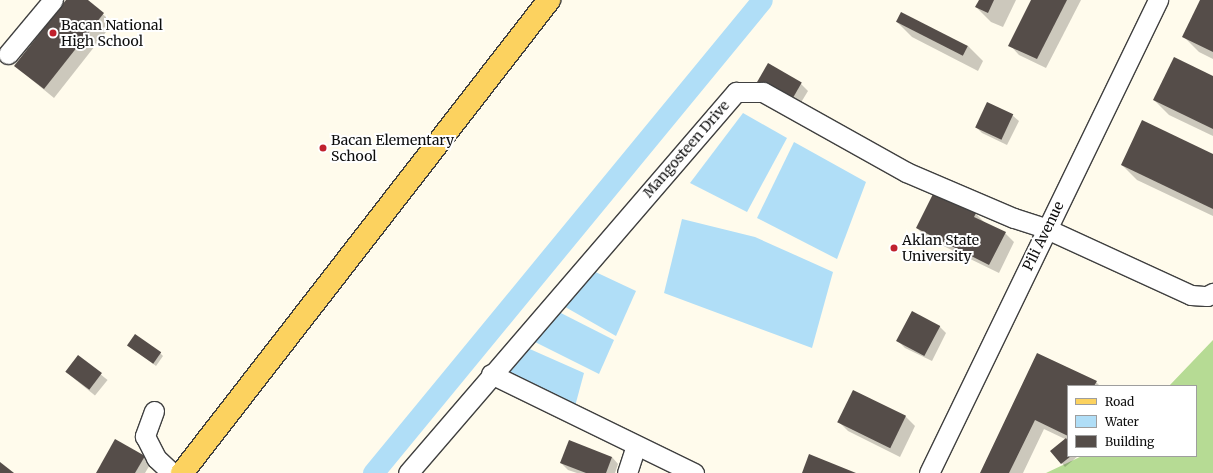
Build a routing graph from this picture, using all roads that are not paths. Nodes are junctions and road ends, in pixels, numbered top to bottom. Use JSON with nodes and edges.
{"nodes":[{"id":1,"x":53,"y":0,"type":"edge"},
{"id":2,"x":549,"y":0,"type":"edge"},
{"id":3,"x":1158,"y":0,"type":"edge"},
{"id":4,"x":8,"y":54,"type":"dead end"},
{"id":5,"x":1047,"y":229,"type":"junction"},
{"id":6,"x":1213,"y":293,"type":"edge"},
{"id":7,"x":491,"y":374,"type":"junction"},
{"id":8,"x":154,"y":411,"type":"dead end"},
{"id":9,"x":636,"y":445,"type":"junction"},
{"id":10,"x":172,"y":473,"type":"edge"},
{"id":11,"x":182,"y":473,"type":"edge"},
{"id":12,"x":408,"y":473,"type":"edge"},
{"id":13,"x":627,"y":473,"type":"edge"},
{"id":14,"x":694,"y":473,"type":"edge"},
{"id":15,"x":929,"y":473,"type":"edge"}],
"edges":[{"from":1,"to":4,"type":"lane"},
{"from":2,"to":11,"type":"main road"},
{"from":3,"to":5,"type":"lane","name":"Pili Avenue"},
{"from":5,"to":6,"type":"lane","name":"Mangosteen Drive"},
{"from":5,"to":7,"type":"lane","name":"Mangosteen Drive"},
{"from":5,"to":15,"type":"lane","name":"Pili Avenue"},
{"from":7,"to":9,"type":"lane"},
{"from":7,"to":12,"type":"lane","name":"Mangosteen Drive"},
{"from":8,"to":10,"type":"lane"},
{"from":9,"to":13,"type":"lane"},
{"from":9,"to":14,"type":"lane"}]}
